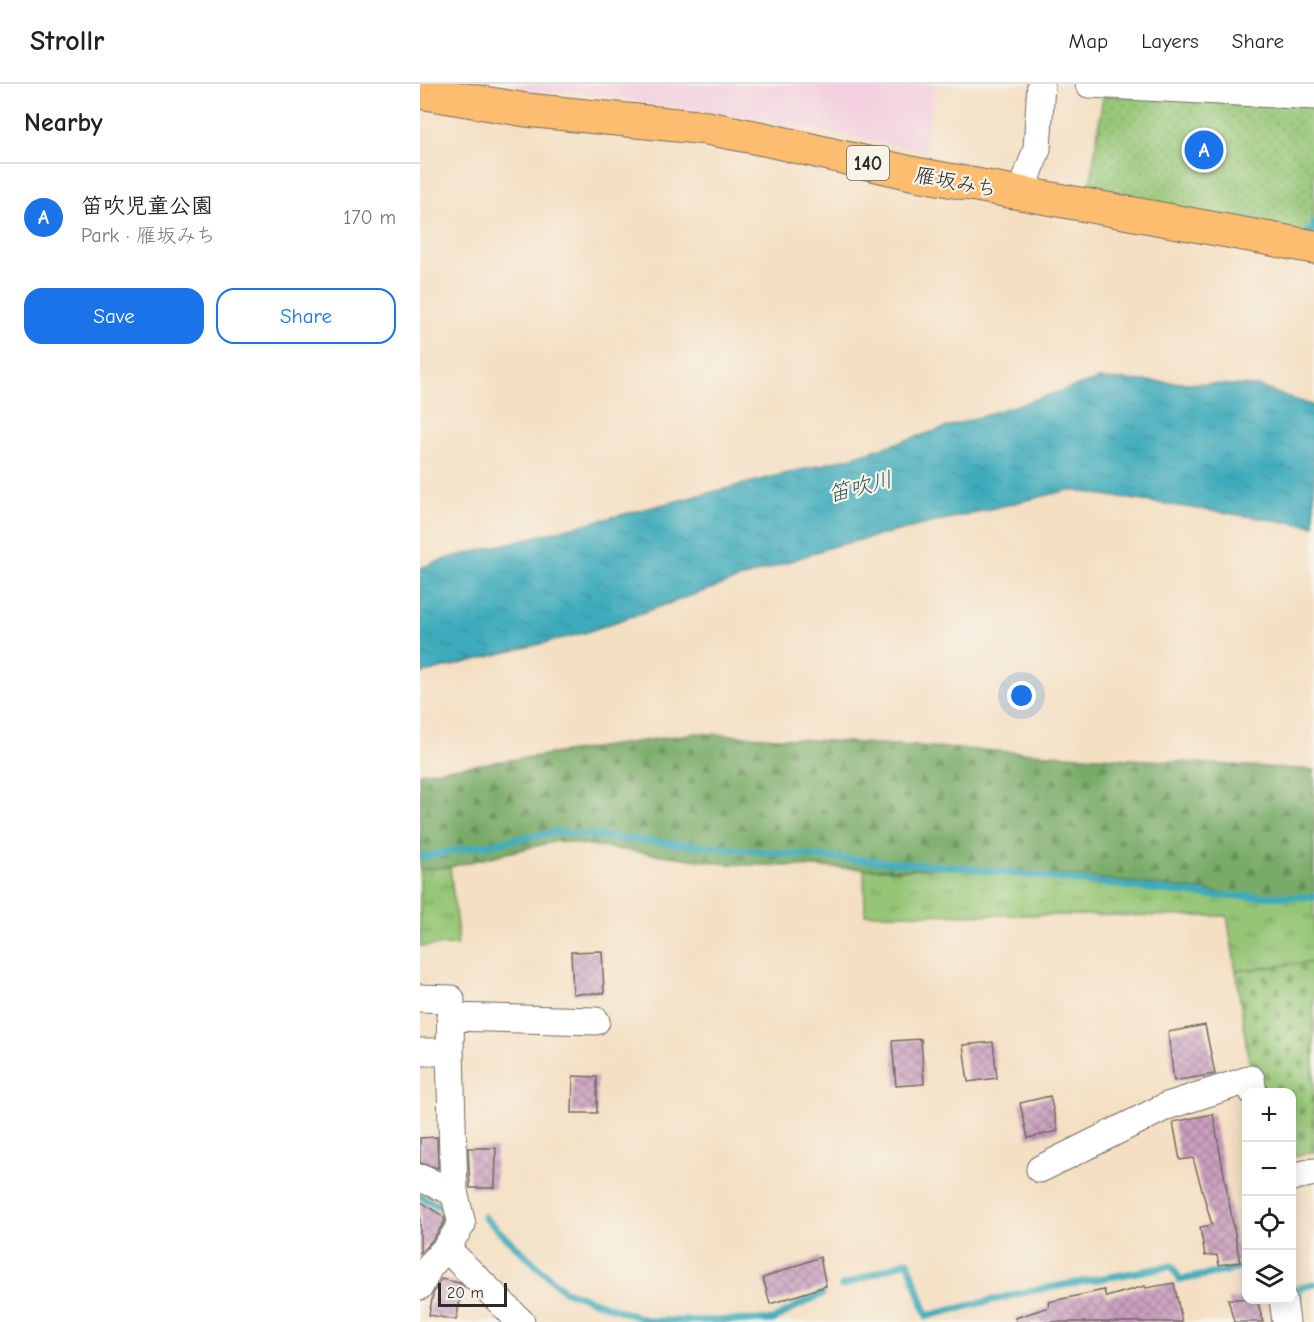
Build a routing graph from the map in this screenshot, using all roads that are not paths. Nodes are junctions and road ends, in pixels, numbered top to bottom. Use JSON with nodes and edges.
{"nodes":[{"id":1,"x":1041,"y":84,"type":"edge"},
{"id":2,"x":1089,"y":84,"type":"edge"},
{"id":3,"x":420,"y":92,"type":"edge"},
{"id":4,"x":1314,"y":96,"type":"edge"},
{"id":5,"x":1021,"y":194,"type":"junction"},
{"id":6,"x":1314,"y":247,"type":"edge"},
{"id":7,"x":420,"y":998,"type":"edge"},
{"id":8,"x":450,"y":1017,"type":"junction"},
{"id":9,"x":596,"y":1021,"type":"dead end"},
{"id":10,"x":420,"y":1052,"type":"edge"},
{"id":11,"x":450,"y":1052,"type":"junction"},
{"id":12,"x":1252,"y":1088,"type":"edge"},
{"id":13,"x":1040,"y":1169,"type":"dead end"},
{"id":14,"x":1314,"y":1172,"type":"edge"},
{"id":15,"x":1296,"y":1176,"type":"edge"},
{"id":16,"x":420,"y":1178,"type":"edge"},
{"id":17,"x":454,"y":1192,"type":"junction"},
{"id":18,"x":429,"y":1266,"type":"edge"},
{"id":19,"x":1284,"y":1304,"type":"edge"},
{"id":20,"x":521,"y":1322,"type":"edge"},
{"id":21,"x":1286,"y":1322,"type":"edge"}],
"edges":[{"from":1,"to":5,"type":"street"},
{"from":2,"to":4,"type":"street"},
{"from":3,"to":5,"type":"highway","name":"雁坂みち","number":"140"},
{"from":5,"to":6,"type":"highway","name":"雁坂みち","number":"140"},
{"from":7,"to":8,"type":"street"},
{"from":8,"to":9,"type":"street"},
{"from":8,"to":11,"type":"street"},
{"from":10,"to":11,"type":"street"},
{"from":11,"to":17,"type":"street"},
{"from":12,"to":13,"type":"street"},
{"from":14,"to":15,"type":"street"},
{"from":16,"to":17,"type":"street"},
{"from":17,"to":18,"type":"street"},
{"from":18,"to":20,"type":"street"},
{"from":19,"to":21,"type":"street"}]}
